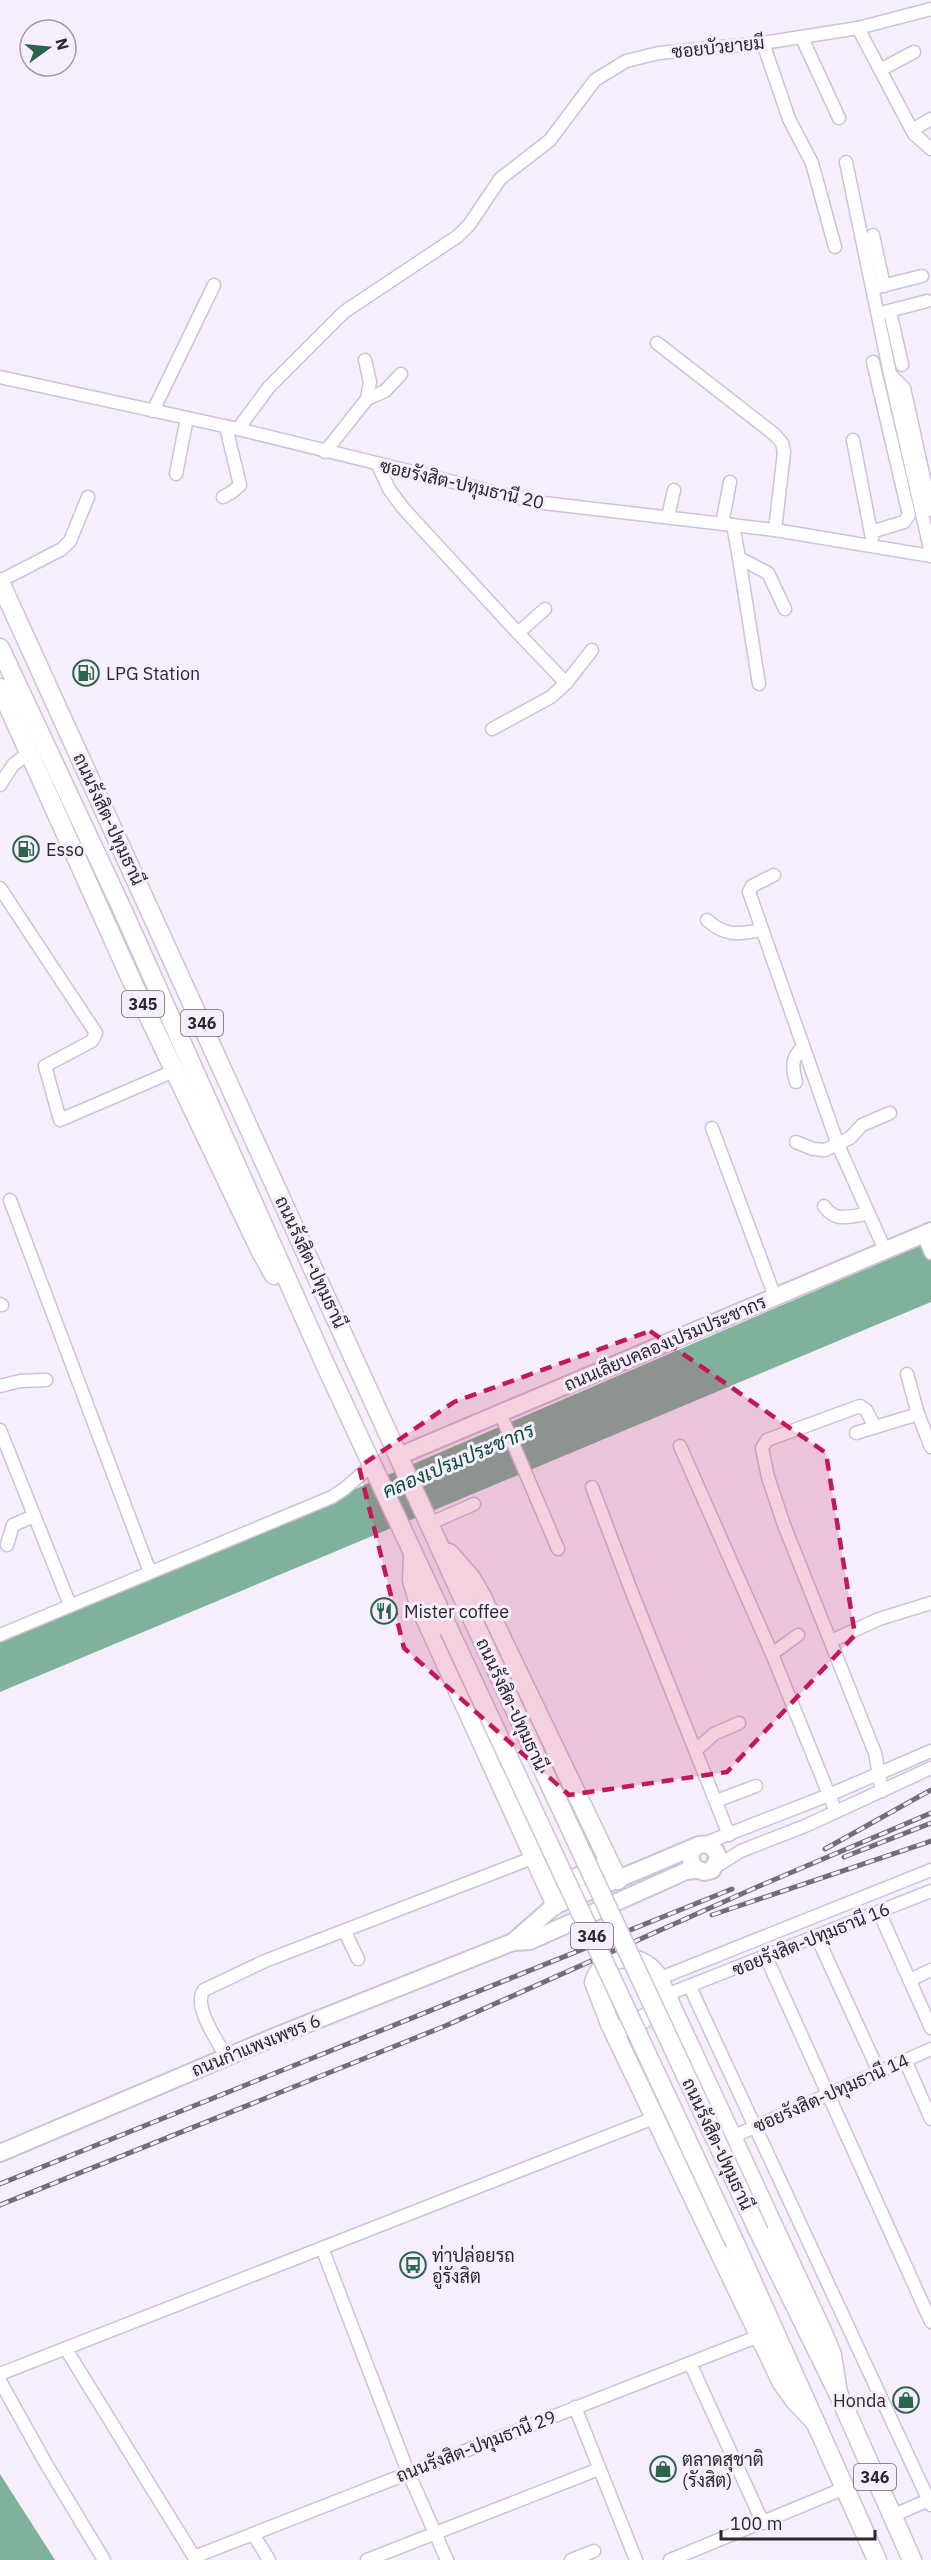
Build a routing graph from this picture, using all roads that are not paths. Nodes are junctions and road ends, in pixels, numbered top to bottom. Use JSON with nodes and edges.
{"nodes":[{"id":1,"x":931,"y":9,"type":"edge"},
{"id":2,"x":858,"y":28,"type":"junction"},
{"id":3,"x":802,"y":38,"type":"junction"},
{"id":4,"x":763,"y":43,"type":"junction"},
{"id":5,"x":914,"y":52,"type":"dead end"},
{"id":6,"x":880,"y":70,"type":"junction"},
{"id":7,"x":839,"y":118,"type":"dead end"},
{"id":8,"x":931,"y":119,"type":"edge"},
{"id":9,"x":912,"y":130,"type":"junction"},
{"id":10,"x":931,"y":148,"type":"edge"},
{"id":11,"x":846,"y":162,"type":"dead end"},
{"id":12,"x":873,"y":235,"type":"dead end"},
{"id":13,"x":835,"y":247,"type":"dead end"},
{"id":14,"x":922,"y":276,"type":"dead end"},
{"id":15,"x":214,"y":285,"type":"dead end"},
{"id":16,"x":879,"y":287,"type":"junction"},
{"id":17,"x":927,"y":301,"type":"dead end"},
{"id":18,"x":884,"y":312,"type":"junction"},
{"id":19,"x":657,"y":343,"type":"dead end"},
{"id":20,"x":365,"y":360,"type":"dead end"},
{"id":21,"x":873,"y":362,"type":"dead end"},
{"id":22,"x":902,"y":365,"type":"dead end"},
{"id":23,"x":401,"y":374,"type":"dead end"},
{"id":24,"x":0,"y":377,"type":"edge"},
{"id":25,"x":367,"y":399,"type":"junction"},
{"id":26,"x":153,"y":411,"type":"junction"},
{"id":27,"x":187,"y":418,"type":"junction"},
{"id":28,"x":232,"y":428,"type":"junction"},
{"id":29,"x":910,"y":438,"type":"junction"},
{"id":30,"x":854,"y":440,"type":"dead end"},
{"id":31,"x":325,"y":452,"type":"junction"},
{"id":32,"x":378,"y":465,"type":"junction"},
{"id":33,"x":176,"y":474,"type":"dead end"},
{"id":34,"x":730,"y":482,"type":"dead end"},
{"id":35,"x":674,"y":490,"type":"dead end"},
{"id":36,"x":88,"y":497,"type":"dead end"},
{"id":37,"x":223,"y":497,"type":"dead end"},
{"id":38,"x":931,"y":510,"type":"edge"},
{"id":39,"x":668,"y":517,"type":"junction"},
{"id":40,"x":728,"y":525,"type":"junction"},
{"id":41,"x":775,"y":530,"type":"junction"},
{"id":42,"x":872,"y":538,"type":"junction"},
{"id":43,"x":931,"y":554,"type":"edge"},
{"id":44,"x":739,"y":558,"type":"junction"},
{"id":45,"x":0,"y":582,"type":"edge"},
{"id":46,"x":545,"y":609,"type":"dead end"},
{"id":47,"x":785,"y":609,"type":"dead end"},
{"id":48,"x":518,"y":633,"type":"junction"},
{"id":49,"x":0,"y":648,"type":"edge"},
{"id":50,"x":592,"y":650,"type":"dead end"},
{"id":51,"x":566,"y":683,"type":"junction"},
{"id":52,"x":759,"y":684,"type":"dead end"},
{"id":53,"x":0,"y":688,"type":"edge"},
{"id":54,"x":492,"y":729,"type":"dead end"},
{"id":55,"x":30,"y":753,"type":"junction"},
{"id":56,"x":0,"y":785,"type":"edge"},
{"id":57,"x":774,"y":875,"type":"dead end"},
{"id":58,"x":0,"y":888,"type":"edge"},
{"id":59,"x":707,"y":920,"type":"dead end"},
{"id":60,"x":762,"y":930,"type":"junction"},
{"id":61,"x":803,"y":1047,"type":"junction"},
{"id":62,"x":174,"y":1071,"type":"junction"},
{"id":63,"x":796,"y":1082,"type":"dead end"},
{"id":64,"x":890,"y":1113,"type":"dead end"},
{"id":65,"x":712,"y":1128,"type":"dead end"},
{"id":66,"x":796,"y":1142,"type":"dead end"},
{"id":67,"x":838,"y":1145,"type":"junction"},
{"id":68,"x":10,"y":1200,"type":"dead end"},
{"id":69,"x":824,"y":1206,"type":"dead end"},
{"id":70,"x":867,"y":1214,"type":"junction"},
{"id":71,"x":927,"y":1234,"type":"edge"},
{"id":72,"x":885,"y":1250,"type":"junction"},
{"id":73,"x":931,"y":1253,"type":"edge"},
{"id":74,"x":775,"y":1297,"type":"junction"},
{"id":75,"x":302,"y":1312,"type":"junction"},
{"id":76,"x":907,"y":1374,"type":"dead end"},
{"id":77,"x":46,"y":1380,"type":"dead end"},
{"id":78,"x":0,"y":1386,"type":"edge"},
{"id":79,"x":918,"y":1414,"type":"junction"},
{"id":80,"x":501,"y":1415,"type":"junction"},
{"id":81,"x":875,"y":1427,"type":"junction"},
{"id":82,"x":0,"y":1430,"type":"edge"},
{"id":83,"x":856,"y":1433,"type":"dead end"},
{"id":84,"x":680,"y":1446,"type":"dead end"},
{"id":85,"x":931,"y":1447,"type":"edge"},
{"id":86,"x":401,"y":1460,"type":"junction"},
{"id":87,"x":375,"y":1471,"type":"junction"},
{"id":88,"x":592,"y":1487,"type":"dead end"},
{"id":89,"x":474,"y":1504,"type":"dead end"},
{"id":90,"x":34,"y":1516,"type":"junction"},
{"id":91,"x":431,"y":1527,"type":"junction"},
{"id":92,"x":7,"y":1545,"type":"dead end"},
{"id":93,"x":558,"y":1549,"type":"dead end"},
{"id":94,"x":413,"y":1552,"type":"junction"},
{"id":95,"x":150,"y":1572,"type":"junction"},
{"id":96,"x":931,"y":1603,"type":"edge"},
{"id":97,"x":70,"y":1605,"type":"junction"},
{"id":98,"x":0,"y":1635,"type":"edge"},
{"id":99,"x":798,"y":1635,"type":"dead end"},
{"id":100,"x":831,"y":1641,"type":"junction"},
{"id":101,"x":772,"y":1654,"type":"junction"},
{"id":102,"x":739,"y":1723,"type":"dead end"},
{"id":103,"x":696,"y":1750,"type":"junction"},
{"id":104,"x":931,"y":1751,"type":"edge"},
{"id":105,"x":931,"y":1768,"type":"edge"},
{"id":106,"x":878,"y":1774,"type":"junction"},
{"id":107,"x":756,"y":1786,"type":"dead end"},
{"id":108,"x":882,"y":1791,"type":"junction"},
{"id":109,"x":829,"y":1795,"type":"junction"},
{"id":110,"x":716,"y":1801,"type":"junction"},
{"id":111,"x":836,"y":1812,"type":"junction"},
{"id":112,"x":729,"y":1834,"type":"junction"},
{"id":113,"x":704,"y":1847,"type":"junction"},
{"id":114,"x":741,"y":1851,"type":"junction"},
{"id":115,"x":535,"y":1857,"type":"junction"},
{"id":116,"x":704,"y":1870,"type":"junction"},
{"id":117,"x":931,"y":1870,"type":"edge"},
{"id":118,"x":613,"y":1872,"type":"junction"},
{"id":119,"x":931,"y":1891,"type":"edge"},
{"id":120,"x":551,"y":1898,"type":"junction"},
{"id":121,"x":879,"y":1912,"type":"junction"},
{"id":122,"x":345,"y":1932,"type":"junction"},
{"id":123,"x":817,"y":1937,"type":"junction"},
{"id":124,"x":513,"y":1941,"type":"junction"},
{"id":125,"x":766,"y":1957,"type":"junction"},
{"id":126,"x":358,"y":1959,"type":"dead end"},
{"id":127,"x":931,"y":1970,"type":"edge"},
{"id":128,"x":910,"y":1980,"type":"junction"},
{"id":129,"x":690,"y":1987,"type":"junction"},
{"id":130,"x":665,"y":1994,"type":"junction"},
{"id":131,"x":931,"y":2028,"type":"edge"},
{"id":132,"x":614,"y":2032,"type":"junction"},
{"id":133,"x":931,"y":2049,"type":"edge"},
{"id":134,"x":226,"y":2057,"type":"junction"},
{"id":135,"x":905,"y":2060,"type":"junction"},
{"id":136,"x":879,"y":2072,"type":"junction"},
{"id":137,"x":828,"y":2096,"type":"junction"},
{"id":138,"x":654,"y":2118,"type":"junction"},
{"id":139,"x":931,"y":2119,"type":"edge"},
{"id":140,"x":755,"y":2127,"type":"junction"},
{"id":141,"x":732,"y":2137,"type":"junction"},
{"id":142,"x":0,"y":2153,"type":"edge"},
{"id":143,"x":322,"y":2248,"type":"junction"},
{"id":144,"x":931,"y":2322,"type":"edge"},
{"id":145,"x":759,"y":2336,"type":"junction"},
{"id":146,"x":66,"y":2349,"type":"junction"},
{"id":147,"x":690,"y":2363,"type":"junction"},
{"id":148,"x":0,"y":2374,"type":"edge"},
{"id":149,"x":0,"y":2381,"type":"edge"},
{"id":150,"x":838,"y":2394,"type":"junction"},
{"id":151,"x":575,"y":2407,"type":"junction"},
{"id":152,"x":816,"y":2423,"type":"junction"},
{"id":153,"x":599,"y":2469,"type":"junction"},
{"id":154,"x":408,"y":2472,"type":"junction"},
{"id":155,"x":845,"y":2488,"type":"junction"},
{"id":156,"x":930,"y":2502,"type":"edge"},
{"id":157,"x":892,"y":2516,"type":"junction"},
{"id":158,"x":763,"y":2523,"type":"junction"},
{"id":159,"x":434,"y":2533,"type":"junction"},
{"id":160,"x":253,"y":2534,"type":"junction"},
{"id":161,"x":594,"y":2551,"type":"dead end"},
{"id":162,"x":871,"y":2558,"type":"edge"},
{"id":163,"x":195,"y":2559,"type":"edge"},
{"id":164,"x":104,"y":2560,"type":"edge"},
{"id":165,"x":269,"y":2560,"type":"edge"},
{"id":166,"x":367,"y":2560,"type":"edge"},
{"id":167,"x":447,"y":2560,"type":"edge"},
{"id":168,"x":571,"y":2560,"type":"edge"},
{"id":169,"x":636,"y":2560,"type":"edge"},
{"id":170,"x":670,"y":2560,"type":"edge"},
{"id":171,"x":912,"y":2560,"type":"edge"}],
"edges":[{"from":1,"to":2,"type":"street","name":"ซอยบัวยายมี"},
{"from":2,"to":3,"type":"street","name":"ซอยบัวยายมี"},
{"from":2,"to":6,"type":"street"},
{"from":3,"to":4,"type":"street","name":"ซอยบัวยายมี"},
{"from":3,"to":7,"type":"street"},
{"from":4,"to":13,"type":"street"},
{"from":4,"to":28,"type":"street","name":"ซอยบัวยายมี"},
{"from":5,"to":6,"type":"street"},
{"from":6,"to":9,"type":"street"},
{"from":8,"to":9,"type":"street"},
{"from":9,"to":10,"type":"street"},
{"from":11,"to":16,"type":"street"},
{"from":12,"to":16,"type":"street"},
{"from":14,"to":16,"type":"street"},
{"from":15,"to":26,"type":"street"},
{"from":16,"to":18,"type":"street"},
{"from":17,"to":18,"type":"street"},
{"from":18,"to":22,"type":"street"},
{"from":18,"to":29,"type":"street"},
{"from":19,"to":41,"type":"street"},
{"from":20,"to":25,"type":"street"},
{"from":21,"to":42,"type":"street"},
{"from":23,"to":25,"type":"street"},
{"from":24,"to":26,"type":"street","name":"ซอยรังสิต-ปทุมธานี 20"},
{"from":25,"to":31,"type":"street"},
{"from":26,"to":27,"type":"street","name":"ซอยรังสิต-ปทุมธานี 20"},
{"from":27,"to":28,"type":"street","name":"ซอยรังสิต-ปทุมธานี 20"},
{"from":27,"to":33,"type":"street"},
{"from":28,"to":31,"type":"street","name":"ซอยรังสิต-ปทุมธานี 20"},
{"from":28,"to":37,"type":"street"},
{"from":29,"to":38,"type":"street"},
{"from":29,"to":43,"type":"street"},
{"from":30,"to":42,"type":"street"},
{"from":31,"to":32,"type":"street","name":"ซอยรังสิต-ปทุมธานี 20"},
{"from":32,"to":39,"type":"street","name":"ซอยรังสิต-ปทุมธานี 20"},
{"from":32,"to":48,"type":"street"},
{"from":34,"to":40,"type":"street"},
{"from":35,"to":39,"type":"street"},
{"from":36,"to":45,"type":"street"},
{"from":39,"to":40,"type":"street","name":"ซอยรังสิต-ปทุมธานี 20"},
{"from":40,"to":41,"type":"street","name":"ซอยรังสิต-ปทุมธานี 20"},
{"from":40,"to":44,"type":"street"},
{"from":41,"to":42,"type":"street","name":"ซอยรังสิต-ปทุมธานี 20"},
{"from":42,"to":43,"type":"street","name":"ซอยรังสิต-ปทุมธานี 20"},
{"from":44,"to":47,"type":"street"},
{"from":44,"to":52,"type":"street"},
{"from":45,"to":86,"type":"main road","name":"ถนนรังสิต-ปทุมธานี","number":"346"},
{"from":46,"to":48,"type":"street"},
{"from":48,"to":51,"type":"street"},
{"from":49,"to":75,"type":"main road","name":"ถนนรังสิต-ปทุมธานี","number":"346"},
{"from":50,"to":51,"type":"street"},
{"from":51,"to":54,"type":"street"},
{"from":53,"to":55,"type":"main road","number":"345"},
{"from":55,"to":56,"type":"street"},
{"from":55,"to":62,"type":"main road","number":"345"},
{"from":57,"to":60,"type":"street"},
{"from":58,"to":62,"type":"street"},
{"from":59,"to":60,"type":"street"},
{"from":60,"to":61,"type":"street"},
{"from":61,"to":63,"type":"street"},
{"from":61,"to":67,"type":"street"},
{"from":62,"to":75,"type":"main road","number":"345"},
{"from":64,"to":67,"type":"street"},
{"from":65,"to":74,"type":"street"},
{"from":66,"to":67,"type":"street"},
{"from":67,"to":70,"type":"street"},
{"from":68,"to":95,"type":"street"},
{"from":69,"to":70,"type":"street"},
{"from":70,"to":72,"type":"street"},
{"from":71,"to":72,"type":"main road","name":"ถนนเลียบคลองเปรมประชากร"},
{"from":71,"to":73,"type":"street"},
{"from":72,"to":74,"type":"main road","name":"ถนนเลียบคลองเปรมประชากร"},
{"from":74,"to":80,"type":"main road","name":"ถนนเลียบคลองเปรมประชากร"},
{"from":75,"to":87,"type":"main road","name":"ถนนรังสิต-ปทุมธานี","number":"346"},
{"from":76,"to":79,"type":"street"},
{"from":77,"to":78,"type":"street"},
{"from":79,"to":81,"type":"street"},
{"from":79,"to":85,"type":"street"},
{"from":80,"to":86,"type":"main road","name":"ถนนเลียบคลองเปรมประชากร"},
{"from":80,"to":93,"type":"street"},
{"from":81,"to":83,"type":"street"},
{"from":81,"to":100,"type":"street"},
{"from":82,"to":90,"type":"street"},
{"from":84,"to":101,"type":"street"},
{"from":86,"to":91,"type":"main road","name":"ถนนรังสิต-ปทุมธานี","number":"346"},
{"from":87,"to":94,"type":"main road","name":"ถนนรังสิต-ปทุมธานี","number":"346"},
{"from":87,"to":95,"type":"street"},
{"from":88,"to":103,"type":"street"},
{"from":89,"to":91,"type":"street"},
{"from":90,"to":92,"type":"street"},
{"from":90,"to":97,"type":"street"},
{"from":91,"to":118,"type":"main road"},
{"from":91,"to":150,"type":"main road","name":"ถนนรังสิต-ปทุมธานี","number":"346","bridge":true},
{"from":94,"to":115,"type":"main road"},
{"from":94,"to":152,"type":"main road","name":"ถนนรังสิต-ปทุมธานี","number":"346","bridge":true},
{"from":95,"to":97,"type":"street"},
{"from":96,"to":100,"type":"street"},
{"from":97,"to":98,"type":"street"},
{"from":99,"to":101,"type":"street"},
{"from":100,"to":106,"type":"street"},
{"from":101,"to":109,"type":"street"},
{"from":102,"to":103,"type":"street"},
{"from":103,"to":110,"type":"street"},
{"from":104,"to":106,"type":"street"},
{"from":105,"to":108,"type":"street"},
{"from":106,"to":108,"type":"street"},
{"from":106,"to":109,"type":"street"},
{"from":107,"to":110,"type":"street"},
{"from":108,"to":111,"type":"street"},
{"from":109,"to":111,"type":"street"},
{"from":109,"to":112,"type":"street"},
{"from":110,"to":112,"type":"street"},
{"from":111,"to":114,"type":"street"},
{"from":112,"to":113,"type":"street"},
{"from":113,"to":114,"type":"street"},
{"from":113,"to":116,"type":"main road"},
{"from":113,"to":116,"type":"main road"},
{"from":113,"to":118,"type":"main road"},
{"from":114,"to":116,"type":"street"},
{"from":115,"to":120,"type":"main road"},
{"from":115,"to":122,"type":"street"},
{"from":116,"to":124,"type":"main road","name":"ถนนกำแพงเพชร 6"},
{"from":117,"to":130,"type":"street"},
{"from":118,"to":120,"type":"main road"},
{"from":119,"to":121,"type":"street","name":"ซอยรังสิต-ปทุมธานี 16"},
{"from":120,"to":124,"type":"main road","name":"ถนนกำแพงเพชร 6"},
{"from":121,"to":123,"type":"street","name":"ซอยรังสิต-ปทุมธานี 16"},
{"from":121,"to":128,"type":"street"},
{"from":122,"to":126,"type":"street"},
{"from":122,"to":134,"type":"street"},
{"from":123,"to":125,"type":"street","name":"ซอยรังสิต-ปทุมธานี 16"},
{"from":123,"to":136,"type":"street"},
{"from":124,"to":134,"type":"main road","name":"ถนนกำแพงเพชร 6"},
{"from":125,"to":129,"type":"street","name":"ซอยรังสิต-ปทุมธานี 16"},
{"from":125,"to":137,"type":"street"},
{"from":127,"to":128,"type":"street"},
{"from":128,"to":131,"type":"street"},
{"from":129,"to":130,"type":"street","name":"ซอยรังสิต-ปทุมธานี 16"},
{"from":129,"to":140,"type":"street"},
{"from":130,"to":132,"type":"main road"},
{"from":130,"to":132,"type":"main road"},
{"from":130,"to":141,"type":"main road"},
{"from":132,"to":138,"type":"main road"},
{"from":133,"to":135,"type":"street","name":"ซอยรังสิต-ปทุมธานี 14"},
{"from":134,"to":142,"type":"main road","name":"ถนนกำแพงเพชร 6"},
{"from":135,"to":136,"type":"street","name":"ซอยรังสิต-ปทุมธานี 14"},
{"from":135,"to":139,"type":"street"},
{"from":136,"to":137,"type":"street","name":"ซอยรังสิต-ปทุมธานี 14"},
{"from":137,"to":140,"type":"street","name":"ซอยรังสิต-ปทุมธานี 14"},
{"from":137,"to":144,"type":"street"},
{"from":138,"to":143,"type":"street"},
{"from":138,"to":145,"type":"main road"},
{"from":140,"to":141,"type":"street","name":"ซอยรังสิต-ปทุมธานี 14"},
{"from":140,"to":156,"type":"street"},
{"from":141,"to":150,"type":"main road"},
{"from":143,"to":146,"type":"street"},
{"from":143,"to":154,"type":"street"},
{"from":145,"to":147,"type":"street","name":"ถนนรังสิต-ปทุมธานี 29"},
{"from":145,"to":152,"type":"main road"},
{"from":146,"to":148,"type":"street"},
{"from":146,"to":163,"type":"street"},
{"from":147,"to":151,"type":"street","name":"ถนนรังสิต-ปทุมธานี 29"},
{"from":147,"to":158,"type":"street"},
{"from":149,"to":164,"type":"street"},
{"from":150,"to":157,"type":"main road","name":"ถนนรังสิต-ปทุมธานี","number":"346"},
{"from":151,"to":153,"type":"street"},
{"from":151,"to":154,"type":"street","name":"ถนนรังสิต-ปทุมธานี 29"},
{"from":152,"to":155,"type":"main road","name":"ถนนรังสิต-ปทุมธานี","number":"346"},
{"from":153,"to":159,"type":"street"},
{"from":153,"to":169,"type":"street"},
{"from":154,"to":159,"type":"street"},
{"from":154,"to":160,"type":"street","name":"ถนนรังสิต-ปทุมธานี 29"},
{"from":155,"to":158,"type":"street"},
{"from":155,"to":162,"type":"main road","name":"ถนนรังสิต-ปทุมธานี","number":"346"},
{"from":156,"to":157,"type":"street"},
{"from":157,"to":171,"type":"main road","name":"ถนนรังสิต-ปทุมธานี","number":"346"},
{"from":158,"to":170,"type":"street"},
{"from":159,"to":166,"type":"street"},
{"from":159,"to":167,"type":"street"},
{"from":160,"to":163,"type":"street","name":"ถนนรังสิต-ปทุมธานี 29"},
{"from":160,"to":165,"type":"street"},
{"from":161,"to":168,"type":"street"}]}
